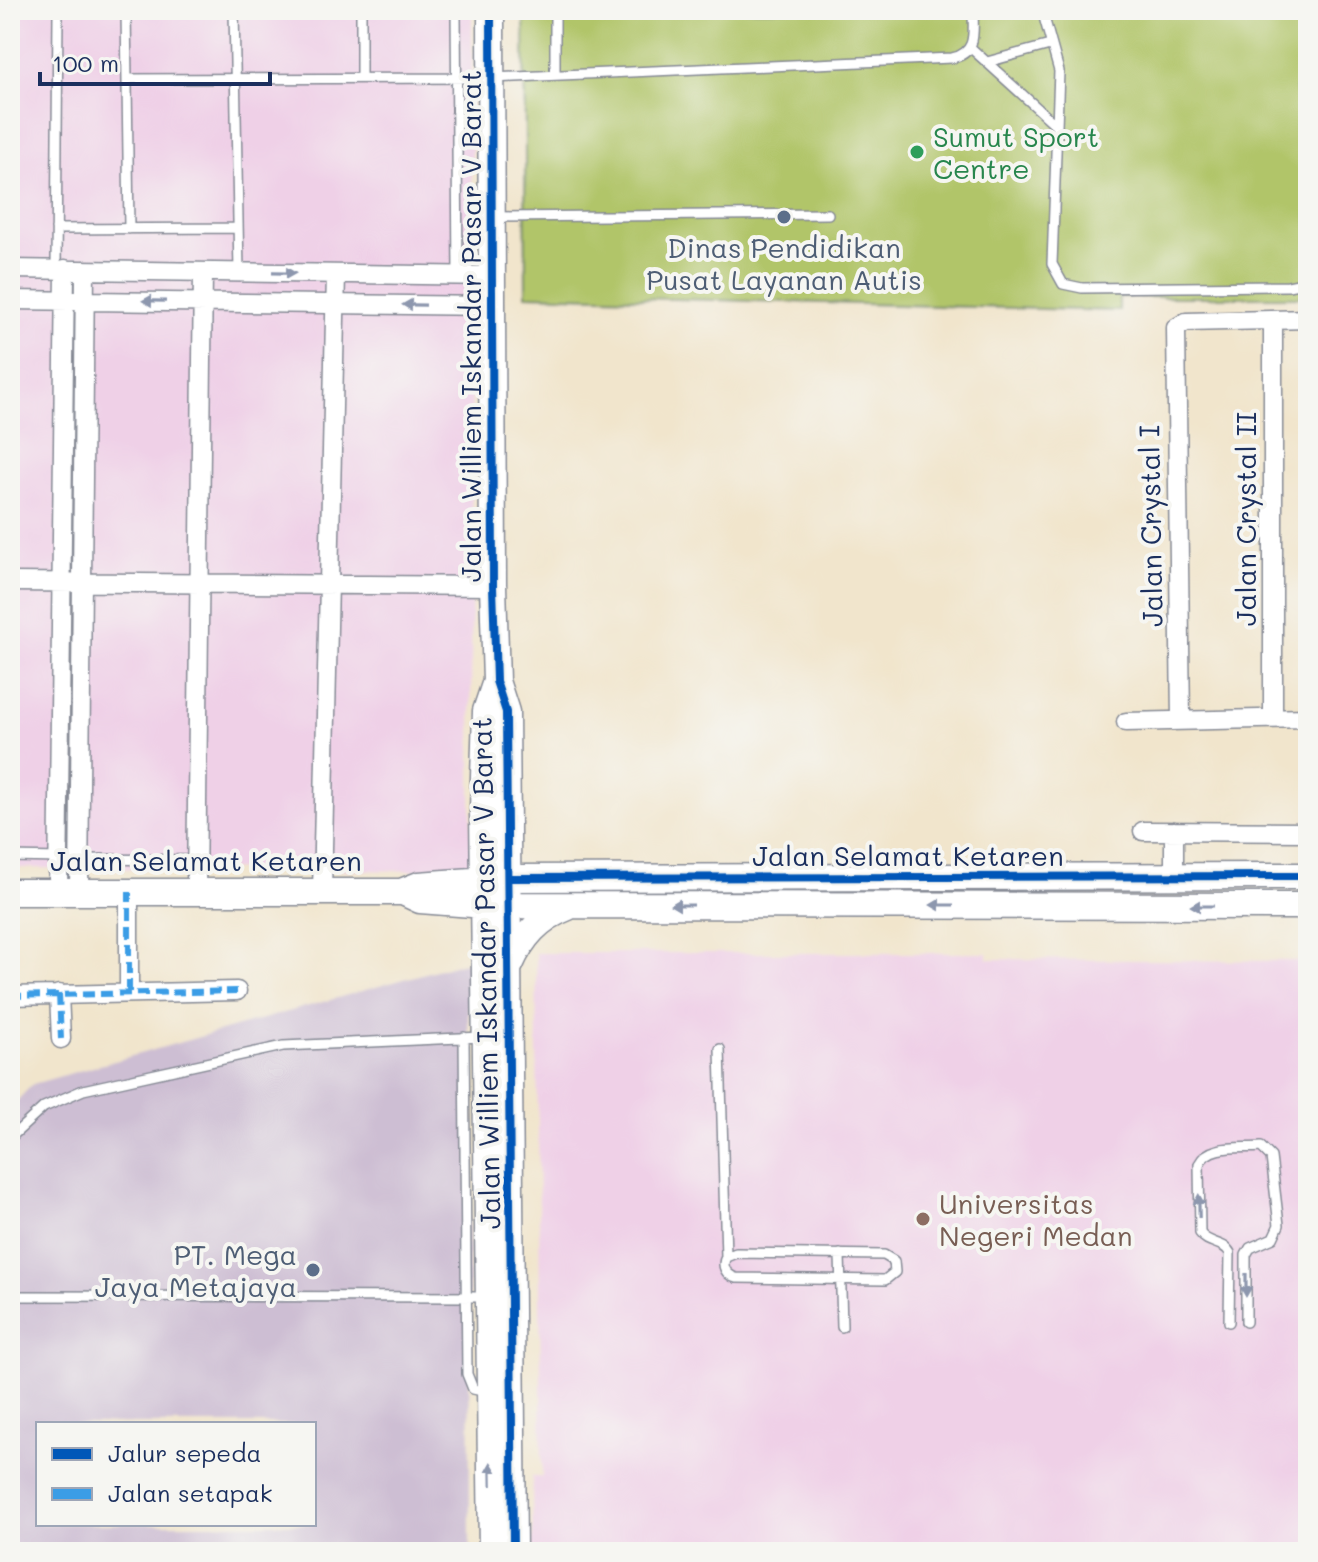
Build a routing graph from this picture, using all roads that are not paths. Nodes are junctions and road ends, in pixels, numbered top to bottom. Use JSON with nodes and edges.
{"nodes":[{"id":1,"x":58,"y":10,"type":"edge"},
{"id":2,"x":126,"y":10,"type":"edge"},
{"id":3,"x":234,"y":10,"type":"edge"},
{"id":4,"x":361,"y":10,"type":"edge"},
{"id":5,"x":456,"y":10,"type":"edge"},
{"id":6,"x":491,"y":10,"type":"edge"},
{"id":7,"x":555,"y":10,"type":"edge"},
{"id":8,"x":973,"y":10,"type":"edge"},
{"id":9,"x":1042,"y":10,"type":"edge"},
{"id":10,"x":1306,"y":10,"type":"edge"},
{"id":11,"x":1307,"y":25,"type":"edge"},
{"id":12,"x":1050,"y":45,"type":"junction"},
{"id":13,"x":971,"y":48,"type":"junction"},
{"id":14,"x":987,"y":62,"type":"junction"},
{"id":15,"x":555,"y":75,"type":"junction"},
{"id":16,"x":457,"y":77,"type":"junction"},
{"id":17,"x":236,"y":78,"type":"junction"},
{"id":18,"x":361,"y":78,"type":"junction"},
{"id":19,"x":492,"y":78,"type":"junction"},
{"id":20,"x":127,"y":79,"type":"junction"},
{"id":21,"x":1308,"y":86,"type":"edge"},
{"id":22,"x":1057,"y":126,"type":"junction"},
{"id":23,"x":828,"y":214,"type":"dead end"},
{"id":24,"x":492,"y":217,"type":"junction"},
{"id":25,"x":238,"y":228,"type":"junction"},
{"id":26,"x":56,"y":229,"type":"junction"},
{"id":27,"x":129,"y":229,"type":"junction"},
{"id":28,"x":10,"y":269,"type":"edge"},
{"id":29,"x":60,"y":269,"type":"junction"},
{"id":30,"x":85,"y":270,"type":"junction"},
{"id":31,"x":203,"y":272,"type":"junction"},
{"id":32,"x":239,"y":272,"type":"junction"},
{"id":33,"x":336,"y":274,"type":"junction"},
{"id":34,"x":458,"y":276,"type":"junction"},
{"id":35,"x":492,"y":276,"type":"junction"},
{"id":36,"x":1308,"y":282,"type":"edge"},
{"id":37,"x":10,"y":300,"type":"edge"},
{"id":38,"x":64,"y":300,"type":"junction"},
{"id":39,"x":85,"y":300,"type":"junction"},
{"id":40,"x":202,"y":302,"type":"junction"},
{"id":41,"x":335,"y":304,"type":"junction"},
{"id":42,"x":492,"y":306,"type":"junction"},
{"id":43,"x":1308,"y":319,"type":"edge"},
{"id":44,"x":1273,"y":320,"type":"junction"},
{"id":45,"x":10,"y":582,"type":"edge"},
{"id":46,"x":61,"y":583,"type":"junction"},
{"id":47,"x":82,"y":583,"type":"junction"},
{"id":48,"x":198,"y":584,"type":"junction"},
{"id":49,"x":329,"y":585,"type":"junction"},
{"id":50,"x":493,"y":586,"type":"junction"},
{"id":51,"x":1273,"y":718,"type":"junction"},
{"id":52,"x":1308,"y":718,"type":"edge"},
{"id":53,"x":1181,"y":720,"type":"junction"},
{"id":54,"x":1126,"y":722,"type":"dead end"},
{"id":55,"x":1143,"y":831,"type":"dead end"},
{"id":56,"x":1174,"y":831,"type":"junction"},
{"id":57,"x":1308,"y":832,"type":"edge"},
{"id":58,"x":10,"y":857,"type":"edge"},
{"id":59,"x":58,"y":858,"type":"junction"},
{"id":60,"x":80,"y":859,"type":"junction"},
{"id":61,"x":195,"y":860,"type":"junction"},
{"id":62,"x":1174,"y":876,"type":"junction"},
{"id":63,"x":1259,"y":876,"type":"junction"},
{"id":64,"x":1308,"y":876,"type":"edge"},
{"id":65,"x":786,"y":878,"type":"junction"},
{"id":66,"x":10,"y":892,"type":"edge"},
{"id":67,"x":69,"y":892,"type":"junction"},
{"id":68,"x":129,"y":892,"type":"junction"},
{"id":69,"x":196,"y":892,"type":"junction"},
{"id":70,"x":322,"y":892,"type":"junction"},
{"id":71,"x":496,"y":892,"type":"junction"},
{"id":72,"x":571,"y":905,"type":"junction"},
{"id":73,"x":787,"y":905,"type":"junction"},
{"id":74,"x":1258,"y":906,"type":"junction"},
{"id":75,"x":1308,"y":906,"type":"edge"},
{"id":76,"x":508,"y":969,"type":"junction"},
{"id":77,"x":237,"y":991,"type":"dead end"},
{"id":78,"x":129,"y":992,"type":"junction"},
{"id":79,"x":59,"y":994,"type":"junction"},
{"id":80,"x":10,"y":996,"type":"edge"},
{"id":81,"x":476,"y":1037,"type":"junction"},
{"id":82,"x":61,"y":1039,"type":"dead end"},
{"id":83,"x":720,"y":1049,"type":"dead end"},
{"id":84,"x":10,"y":1138,"type":"edge"},
{"id":85,"x":840,"y":1254,"type":"junction"},
{"id":86,"x":726,"y":1257,"type":"junction"},
{"id":87,"x":840,"y":1280,"type":"junction"},
{"id":88,"x":10,"y":1296,"type":"edge"},
{"id":89,"x":489,"y":1297,"type":"junction"},
{"id":90,"x":1229,"y":1322,"type":"dead end"},
{"id":91,"x":1246,"y":1322,"type":"dead end"},
{"id":92,"x":842,"y":1327,"type":"dead end"},
{"id":93,"x":254,"y":1552,"type":"edge"},
{"id":94,"x":492,"y":1552,"type":"edge"},
{"id":95,"x":513,"y":1552,"type":"edge"}],
"edges":[{"from":1,"to":26,"type":"lane"},
{"from":2,"to":20,"type":"lane"},
{"from":3,"to":17,"type":"lane"},
{"from":4,"to":18,"type":"lane"},
{"from":5,"to":16,"type":"lane"},
{"from":6,"to":19,"type":"street","name":"Jalan Williem Iskandar Pasar V Barat"},
{"from":7,"to":15,"type":"lane"},
{"from":8,"to":13,"type":"lane"},
{"from":9,"to":12,"type":"lane"},
{"from":10,"to":11,"type":"lane"},
{"from":11,"to":21,"type":"lane"},
{"from":12,"to":14,"type":"lane"},
{"from":12,"to":22,"type":"lane"},
{"from":13,"to":14,"type":"lane"},
{"from":13,"to":15,"type":"lane"},
{"from":14,"to":22,"type":"lane"},
{"from":15,"to":19,"type":"lane"},
{"from":16,"to":18,"type":"lane"},
{"from":16,"to":19,"type":"lane"},
{"from":16,"to":34,"type":"lane"},
{"from":17,"to":18,"type":"lane"},
{"from":17,"to":20,"type":"lane"},
{"from":17,"to":25,"type":"lane"},
{"from":19,"to":24,"type":"street","name":"Jalan Williem Iskandar Pasar V Barat"},
{"from":20,"to":27,"type":"lane"},
{"from":22,"to":36,"type":"lane"},
{"from":23,"to":24,"type":"lane"},
{"from":24,"to":35,"type":"street","name":"Jalan Williem Iskandar Pasar V Barat"},
{"from":25,"to":27,"type":"lane"},
{"from":25,"to":32,"type":"lane"},
{"from":26,"to":27,"type":"lane"},
{"from":26,"to":29,"type":"lane"},
{"from":28,"to":29,"type":"street"},
{"from":29,"to":30,"type":"street"},
{"from":29,"to":38,"type":"street"},
{"from":30,"to":31,"type":"street"},
{"from":30,"to":39,"type":"street"},
{"from":31,"to":32,"type":"street"},
{"from":31,"to":40,"type":"street"},
{"from":32,"to":33,"type":"street","one_way":true},
{"from":33,"to":34,"type":"street"},
{"from":33,"to":41,"type":"street"},
{"from":34,"to":35,"type":"street"},
{"from":35,"to":42,"type":"street","name":"Jalan Williem Iskandar Pasar V Barat"},
{"from":37,"to":38,"type":"street"},
{"from":38,"to":39,"type":"street"},
{"from":38,"to":46,"type":"street"},
{"from":40,"to":39,"type":"street","one_way":true},
{"from":39,"to":47,"type":"street"},
{"from":40,"to":41,"type":"street"},
{"from":40,"to":48,"type":"street"},
{"from":42,"to":41,"type":"street","one_way":true},
{"from":41,"to":49,"type":"street"},
{"from":42,"to":50,"type":"street","name":"Jalan Williem Iskandar Pasar V Barat"},
{"from":43,"to":44,"type":"street"},
{"from":44,"to":51,"type":"street","name":"Jalan Crystal II"},
{"from":44,"to":53,"type":"street","name":"Jalan Crystal I"},
{"from":45,"to":46,"type":"street"},
{"from":46,"to":47,"type":"street"},
{"from":46,"to":59,"type":"street"},
{"from":47,"to":48,"type":"street"},
{"from":47,"to":60,"type":"street"},
{"from":48,"to":49,"type":"street"},
{"from":48,"to":61,"type":"street"},
{"from":49,"to":50,"type":"street"},
{"from":49,"to":70,"type":"street"},
{"from":50,"to":71,"type":"street","name":"Jalan Williem Iskandar Pasar V Barat"},
{"from":51,"to":52,"type":"street"},
{"from":51,"to":53,"type":"street"},
{"from":53,"to":54,"type":"street"},
{"from":55,"to":56,"type":"street"},
{"from":56,"to":57,"type":"street"},
{"from":56,"to":62,"type":"street"},
{"from":58,"to":59,"type":"lane"},
{"from":59,"to":60,"type":"lane"},
{"from":59,"to":67,"type":"street"},
{"from":60,"to":61,"type":"lane"},
{"from":60,"to":67,"type":"street"},
{"from":61,"to":69,"type":"street"},
{"from":62,"to":63,"type":"street","name":"Jalan Selamat Ketaren"},
{"from":62,"to":65,"type":"street","name":"Jalan Selamat Ketaren"},
{"from":63,"to":64,"type":"street","name":"Jalan Selamat Ketaren"},
{"from":63,"to":74,"type":"street"},
{"from":65,"to":71,"type":"street","name":"Jalan Selamat Ketaren"},
{"from":65,"to":73,"type":"street"},
{"from":66,"to":67,"type":"street","name":"Jalan Selamat Ketaren"},
{"from":67,"to":68,"type":"street","name":"Jalan Selamat Ketaren"},
{"from":68,"to":69,"type":"street","name":"Jalan Selamat Ketaren"},
{"from":68,"to":78,"type":"street"},
{"from":69,"to":70,"type":"street","name":"Jalan Selamat Ketaren"},
{"from":70,"to":71,"type":"street","name":"Jalan Selamat Ketaren"},
{"from":71,"to":72,"type":"street","name":"Jalan Selamat Ketaren"},
{"from":71,"to":76,"type":"street","name":"Jalan Williem Iskandar Pasar V Barat"},
{"from":71,"to":81,"type":"street","name":"Jalan Williem Iskandar Pasar V Barat"},
{"from":73,"to":72,"type":"street","name":"Jalan Selamat Ketaren","one_way":true},
{"from":72,"to":76,"type":"street"},
{"from":74,"to":73,"type":"street","name":"Jalan Selamat Ketaren","one_way":true},
{"from":74,"to":75,"type":"street","name":"Jalan Selamat Ketaren"},
{"from":76,"to":89,"type":"street","name":"Jalan Williem Iskandar Pasar V Barat"},
{"from":77,"to":78,"type":"street"},
{"from":78,"to":79,"type":"street"},
{"from":79,"to":80,"type":"street"},
{"from":79,"to":82,"type":"street"},
{"from":81,"to":84,"type":"lane"},
{"from":81,"to":89,"type":"street","name":"Jalan Williem Iskandar Pasar V Barat"},
{"from":83,"to":86,"type":"lane"},
{"from":85,"to":86,"type":"lane"},
{"from":85,"to":87,"type":"lane"},
{"from":85,"to":87,"type":"lane"},
{"from":86,"to":87,"type":"lane"},
{"from":87,"to":92,"type":"lane"},
{"from":88,"to":89,"type":"lane"},
{"from":94,"to":89,"type":"street","name":"Jalan Williem Iskandar Pasar V Barat","one_way":true},
{"from":89,"to":95,"type":"street","name":"Jalan Williem Iskandar Pasar V Barat"},
{"from":90,"to":91,"type":"lane","one_way":true},
{"from":93,"to":94,"type":"lane"}]}
